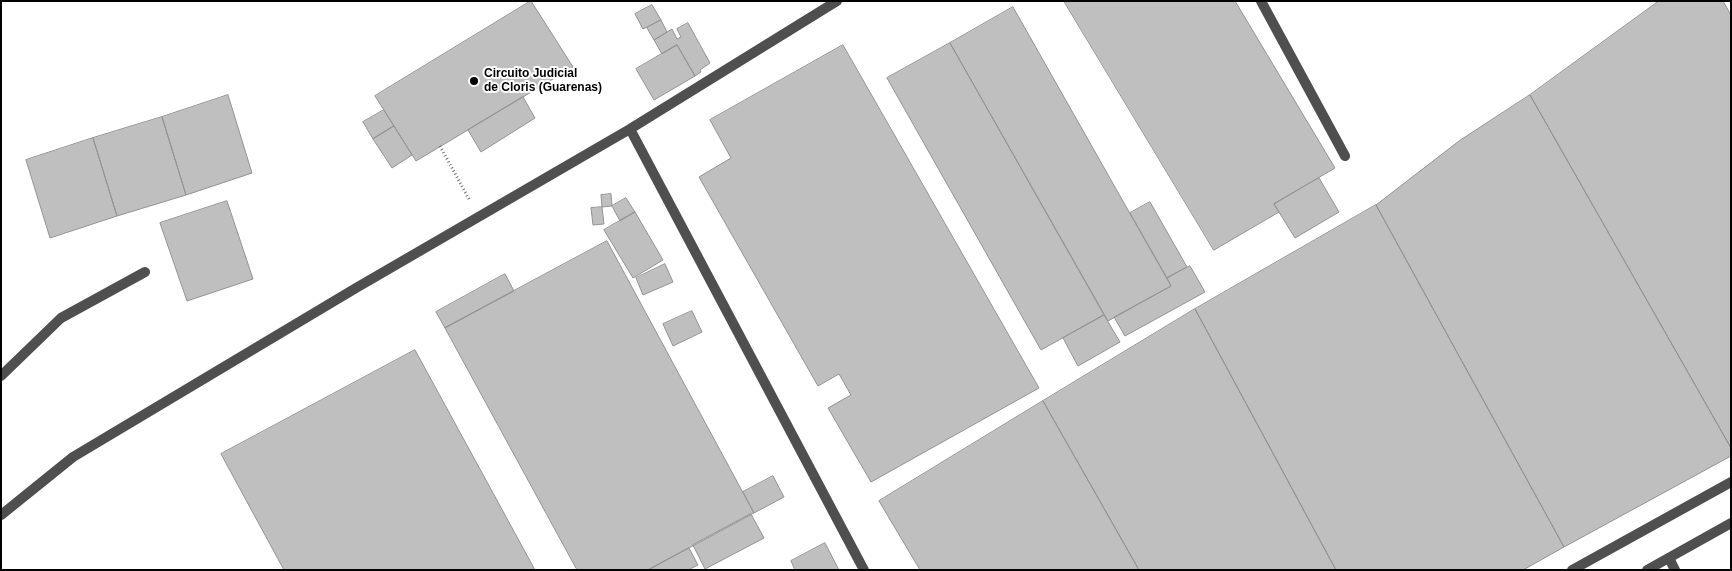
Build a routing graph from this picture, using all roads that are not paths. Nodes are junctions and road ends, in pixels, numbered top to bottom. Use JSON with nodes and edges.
{"nodes":[{"id":1,"x":837,"y":1,"type":"edge"},
{"id":2,"x":1261,"y":1,"type":"edge"},
{"id":3,"x":630,"y":129,"type":"junction"},
{"id":4,"x":1345,"y":156,"type":"dead end"},
{"id":5,"x":145,"y":272,"type":"dead end"},
{"id":6,"x":1,"y":376,"type":"edge"},
{"id":7,"x":1731,"y":482,"type":"edge"},
{"id":8,"x":1,"y":515,"type":"edge"},
{"id":9,"x":1731,"y":523,"type":"edge"},
{"id":10,"x":1669,"y":558,"type":"junction"},
{"id":11,"x":864,"y":570,"type":"edge"},
{"id":12,"x":1572,"y":570,"type":"edge"},
{"id":13,"x":1647,"y":570,"type":"edge"},
{"id":14,"x":1675,"y":570,"type":"edge"}],
"edges":[{"from":1,"to":3,"type":"street"},
{"from":2,"to":4,"type":"street"},
{"from":3,"to":8,"type":"street"},
{"from":3,"to":11,"type":"street"},
{"from":5,"to":6,"type":"street"},
{"from":7,"to":12,"type":"street"},
{"from":9,"to":10,"type":"street"},
{"from":10,"to":13,"type":"street"},
{"from":10,"to":14,"type":"street"}]}
